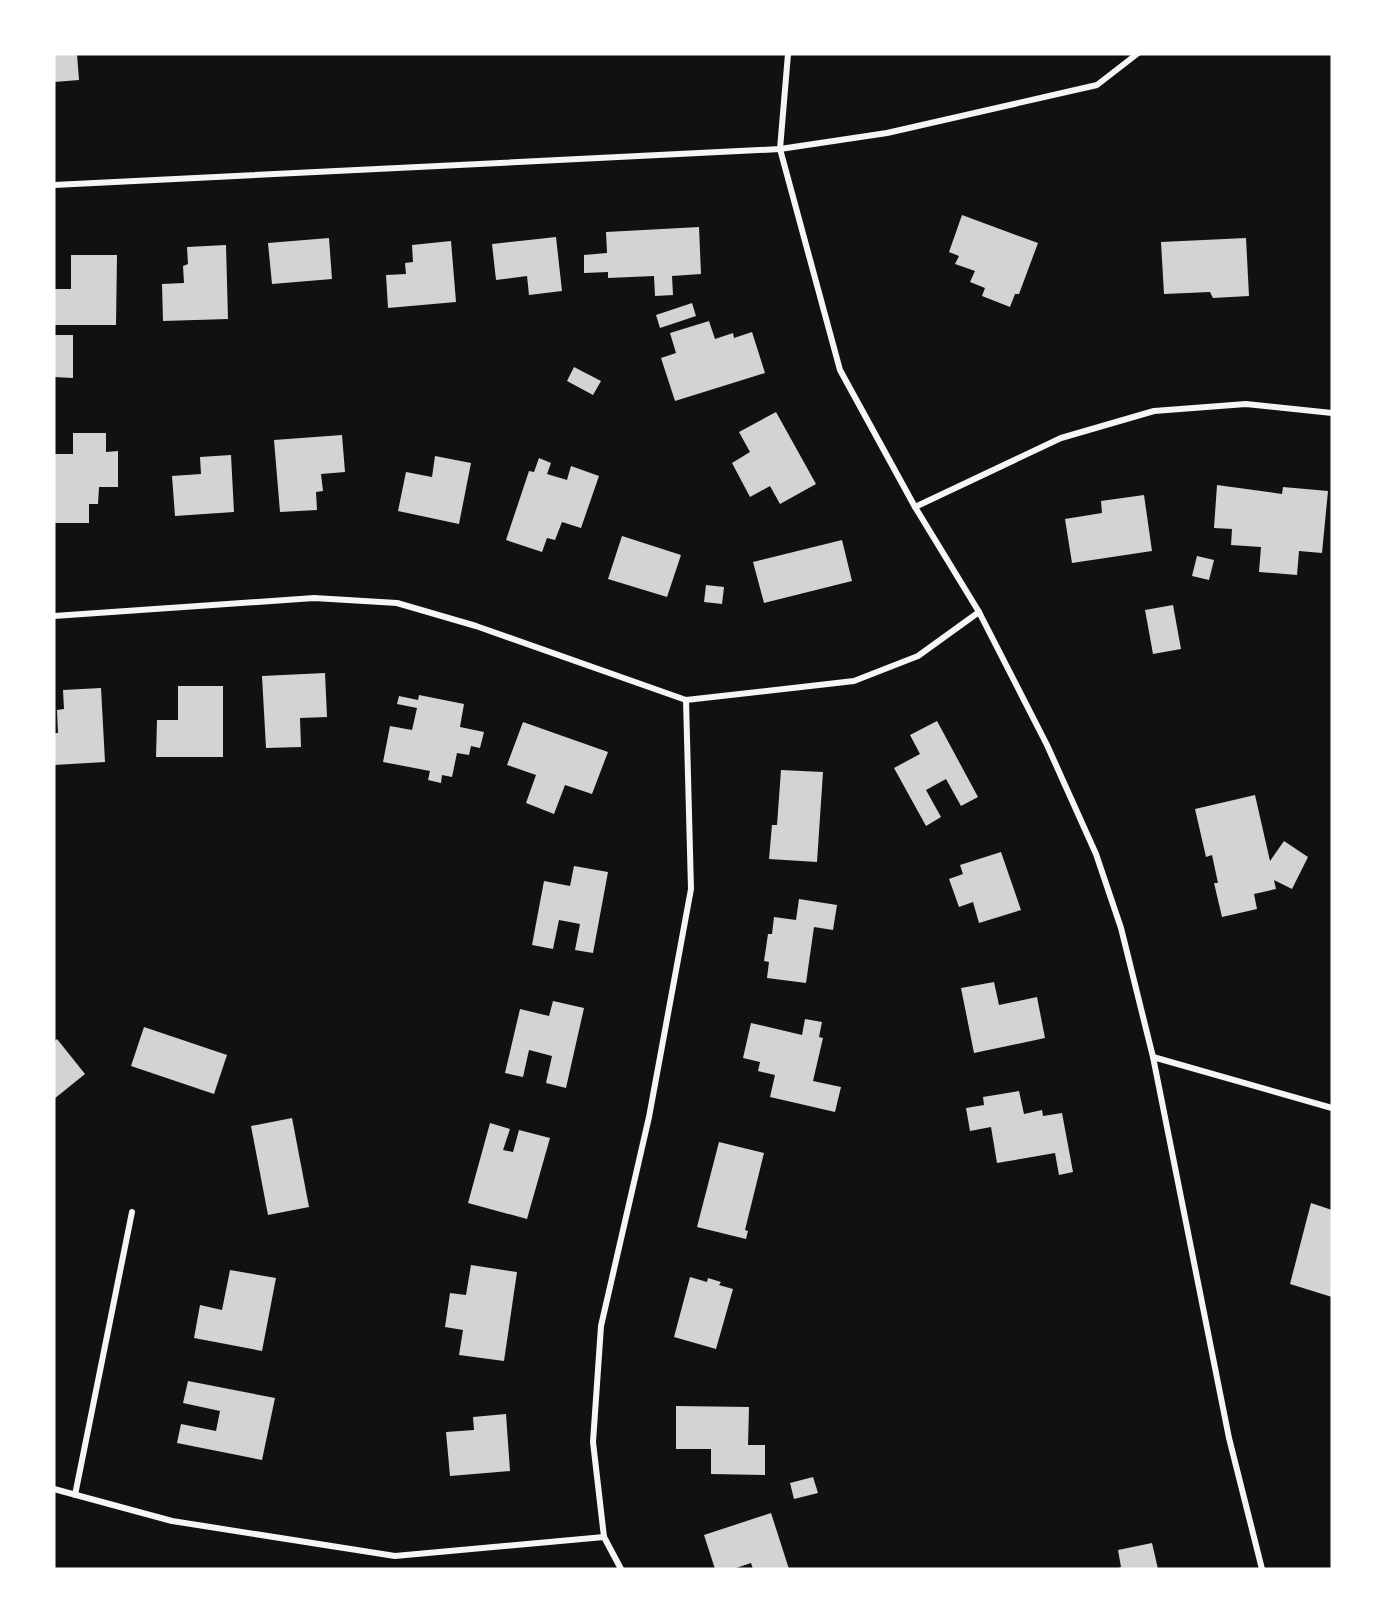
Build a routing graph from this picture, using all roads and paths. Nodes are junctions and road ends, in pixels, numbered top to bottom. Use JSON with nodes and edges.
{"nodes":[{"id":1,"x":788,"y":54,"type":"edge"},
{"id":2,"x":1137,"y":54,"type":"edge"},
{"id":3,"x":780,"y":149,"type":"junction"},
{"id":4,"x":54,"y":185,"type":"edge"},
{"id":5,"x":1332,"y":413,"type":"edge"},
{"id":6,"x":915,"y":507,"type":"junction"},
{"id":7,"x":979,"y":612,"type":"junction"},
{"id":8,"x":54,"y":616,"type":"edge"},
{"id":9,"x":686,"y":700,"type":"junction"},
{"id":10,"x":1153,"y":1057,"type":"junction"},
{"id":11,"x":1332,"y":1108,"type":"edge"},
{"id":12,"x":132,"y":1212,"type":"dead end"},
{"id":13,"x":54,"y":1489,"type":"edge"},
{"id":14,"x":75,"y":1495,"type":"junction"},
{"id":15,"x":604,"y":1538,"type":"junction"},
{"id":16,"x":621,"y":1569,"type":"edge"},
{"id":17,"x":1263,"y":1569,"type":"edge"}],
"edges":[{"from":1,"to":3,"type":"street"},
{"from":2,"to":3,"type":"street"},
{"from":3,"to":4,"type":"street"},
{"from":3,"to":6,"type":"street"},
{"from":5,"to":6,"type":"street"},
{"from":6,"to":7,"type":"street"},
{"from":7,"to":9,"type":"street"},
{"from":7,"to":10,"type":"street"},
{"from":8,"to":9,"type":"street"},
{"from":9,"to":15,"type":"street"},
{"from":10,"to":11,"type":"street"},
{"from":10,"to":17,"type":"street"},
{"from":12,"to":14,"type":"street"},
{"from":13,"to":14,"type":"street"},
{"from":14,"to":15,"type":"street"},
{"from":15,"to":16,"type":"street"}]}
